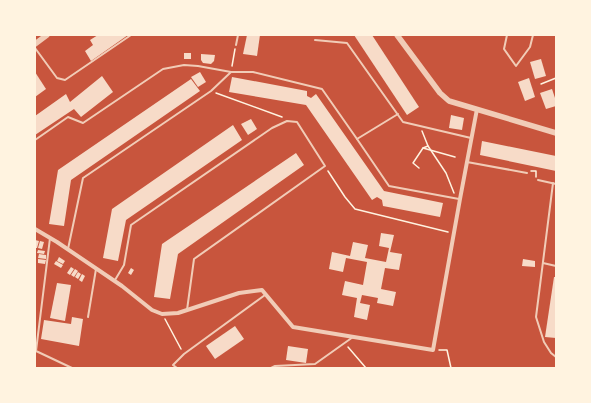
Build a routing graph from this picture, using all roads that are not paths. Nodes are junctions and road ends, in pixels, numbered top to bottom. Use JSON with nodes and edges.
{"nodes":[{"id":1,"x":47,"y":35,"type":"edge"},
{"id":2,"x":131,"y":35,"type":"edge"},
{"id":3,"x":238,"y":35,"type":"edge"},
{"id":4,"x":397,"y":35,"type":"edge"},
{"id":5,"x":507,"y":35,"type":"edge"},
{"id":6,"x":533,"y":35,"type":"edge"},
{"id":7,"x":316,"y":40,"type":"dead end"},
{"id":8,"x":35,"y":44,"type":"edge"},
{"id":9,"x":236,"y":45,"type":"dead end"},
{"id":10,"x":35,"y":48,"type":"edge"},
{"id":11,"x":231,"y":72,"type":"junction"},
{"id":12,"x":478,"y":109,"type":"junction"},
{"id":13,"x":398,"y":114,"type":"junction"},
{"id":14,"x":556,"y":133,"type":"edge"},
{"id":15,"x":472,"y":138,"type":"junction"},
{"id":16,"x":357,"y":139,"type":"junction"},
{"id":17,"x":35,"y":140,"type":"edge"},
{"id":18,"x":467,"y":162,"type":"junction"},
{"id":19,"x":527,"y":173,"type":"dead end"},
{"id":20,"x":538,"y":180,"type":"dead end"},
{"id":21,"x":554,"y":184,"type":"edge"},
{"id":22,"x":458,"y":199,"type":"junction"},
{"id":23,"x":35,"y":229,"type":"edge"},
{"id":24,"x":50,"y":238,"type":"junction"},
{"id":25,"x":68,"y":249,"type":"junction"},
{"id":26,"x":543,"y":263,"type":"junction"},
{"id":27,"x":556,"y":266,"type":"edge"},
{"id":28,"x":96,"y":269,"type":"junction"},
{"id":29,"x":114,"y":281,"type":"junction"},
{"id":30,"x":265,"y":295,"type":"junction"},
{"id":31,"x":186,"y":311,"type":"junction"},
{"id":32,"x":88,"y":317,"type":"dead end"},
{"id":33,"x":353,"y":338,"type":"junction"},
{"id":34,"x":556,"y":358,"type":"edge"},
{"id":35,"x":173,"y":365,"type":"junction"},
{"id":36,"x":72,"y":368,"type":"edge"},
{"id":37,"x":171,"y":368,"type":"edge"},
{"id":38,"x":177,"y":368,"type":"edge"},
{"id":39,"x":271,"y":368,"type":"edge"}],
"edges":[{"from":1,"to":8,"type":"street"},
{"from":2,"to":10,"type":"lane"},
{"from":3,"to":9,"type":"lane"},
{"from":4,"to":12,"type":"street"},
{"from":5,"to":6,"type":"lane"},
{"from":7,"to":13,"type":"lane"},
{"from":11,"to":16,"type":"lane"},
{"from":11,"to":17,"type":"lane"},
{"from":11,"to":25,"type":"lane"},
{"from":12,"to":14,"type":"street"},
{"from":12,"to":15,"type":"street"},
{"from":13,"to":15,"type":"lane"},
{"from":13,"to":16,"type":"lane"},
{"from":15,"to":18,"type":"street"},
{"from":16,"to":22,"type":"lane"},
{"from":18,"to":19,"type":"lane"},
{"from":18,"to":22,"type":"street"},
{"from":20,"to":21,"type":"lane"},
{"from":21,"to":26,"type":"lane"},
{"from":22,"to":33,"type":"street"},
{"from":23,"to":24,"type":"street"},
{"from":24,"to":25,"type":"street"},
{"from":24,"to":36,"type":"lane"},
{"from":25,"to":28,"type":"street"},
{"from":26,"to":27,"type":"lane"},
{"from":26,"to":34,"type":"lane"},
{"from":28,"to":29,"type":"street"},
{"from":28,"to":32,"type":"lane"},
{"from":29,"to":31,"type":"street"},
{"from":29,"to":31,"type":"lane"},
{"from":30,"to":31,"type":"street"},
{"from":30,"to":33,"type":"street"},
{"from":30,"to":35,"type":"lane"},
{"from":33,"to":39,"type":"lane"},
{"from":35,"to":37,"type":"lane"},
{"from":35,"to":38,"type":"lane"}]}
